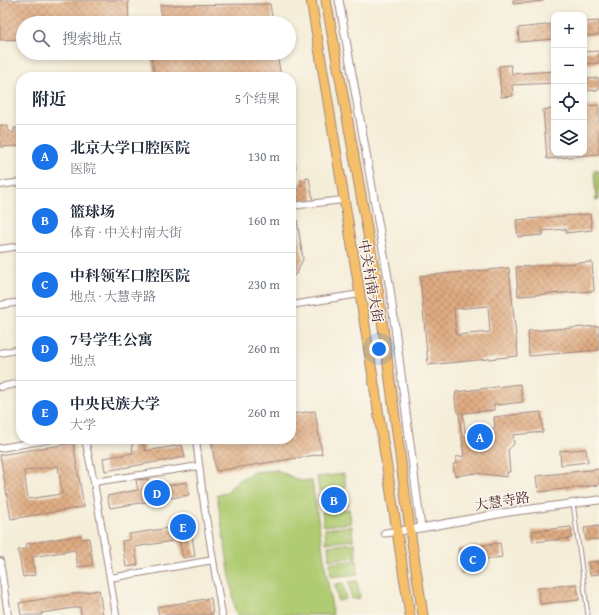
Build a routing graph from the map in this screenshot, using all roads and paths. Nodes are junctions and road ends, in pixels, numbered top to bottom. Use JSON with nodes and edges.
{"nodes":[{"id":1,"x":311,"y":0,"type":"edge"},
{"id":2,"x":326,"y":0,"type":"edge"},
{"id":3,"x":339,"y":0,"type":"edge"},
{"id":4,"x":16,"y":183,"type":"edge"},
{"id":5,"x":0,"y":185,"type":"edge"},
{"id":6,"x":343,"y":200,"type":"junction"},
{"id":7,"x":296,"y":205,"type":"edge"},
{"id":8,"x":16,"y":247,"type":"edge"},
{"id":9,"x":0,"y":249,"type":"edge"},
{"id":10,"x":360,"y":294,"type":"junction"},
{"id":11,"x":16,"y":303,"type":"edge"},
{"id":12,"x":296,"y":304,"type":"edge"},
{"id":13,"x":0,"y":305,"type":"edge"},
{"id":14,"x":16,"y":351,"type":"edge"},
{"id":15,"x":0,"y":353,"type":"edge"},
{"id":16,"x":16,"y":384,"type":"edge"},
{"id":17,"x":0,"y":387,"type":"edge"},
{"id":18,"x":24,"y":444,"type":"edge"},
{"id":19,"x":86,"y":444,"type":"edge"},
{"id":20,"x":197,"y":444,"type":"edge"},
{"id":21,"x":0,"y":448,"type":"edge"},
{"id":22,"x":199,"y":466,"type":"junction"},
{"id":23,"x":94,"y":482,"type":"junction"},
{"id":24,"x":599,"y":500,"type":"edge"},
{"id":25,"x":573,"y":503,"type":"junction"},
{"id":26,"x":421,"y":528,"type":"junction"},
{"id":27,"x":410,"y":530,"type":"junction"},
{"id":28,"x":397,"y":531,"type":"junction"},
{"id":29,"x":385,"y":533,"type":"dead end"},
{"id":30,"x":213,"y":560,"type":"junction"},
{"id":31,"x":0,"y":561,"type":"edge"},
{"id":32,"x":110,"y":578,"type":"junction"},
{"id":33,"x":8,"y":615,"type":"edge"},
{"id":34,"x":116,"y":615,"type":"edge"},
{"id":35,"x":222,"y":615,"type":"edge"},
{"id":36,"x":410,"y":615,"type":"edge"},
{"id":37,"x":423,"y":615,"type":"edge"},
{"id":38,"x":588,"y":615,"type":"edge"}],
"edges":[{"from":1,"to":6,"type":"main road","name":"中关村南大街"},
{"from":2,"to":27,"type":"main road","name":"中关村南大街"},
{"from":3,"to":26,"type":"street","name":"中关村南大街"},
{"from":4,"to":5,"type":"street"},
{"from":6,"to":7,"type":"street"},
{"from":6,"to":10,"type":"main road","name":"中关村南大街"},
{"from":8,"to":9,"type":"street"},
{"from":10,"to":12,"type":"street"},
{"from":10,"to":28,"type":"main road","name":"中关村南大街"},
{"from":11,"to":13,"type":"street"},
{"from":14,"to":15,"type":"street"},
{"from":16,"to":17,"type":"street"},
{"from":18,"to":21,"type":"street"},
{"from":19,"to":23,"type":"street"},
{"from":20,"to":22,"type":"street"},
{"from":22,"to":23,"type":"street"},
{"from":22,"to":30,"type":"street"},
{"from":23,"to":32,"type":"street"},
{"from":24,"to":25,"type":"street","name":"大慧寺路"},
{"from":25,"to":26,"type":"street","name":"大慧寺路"},
{"from":25,"to":38,"type":"lane"},
{"from":26,"to":27,"type":"street","name":"大慧寺路"},
{"from":27,"to":28,"type":"street","name":"大慧寺路"},
{"from":27,"to":37,"type":"main road","name":"中关村南大街"},
{"from":28,"to":29,"type":"street","name":"大慧寺路"},
{"from":28,"to":36,"type":"main road","name":"中关村南大街"},
{"from":30,"to":32,"type":"street"},
{"from":30,"to":35,"type":"street"},
{"from":31,"to":33,"type":"street"},
{"from":32,"to":34,"type":"street"}]}
